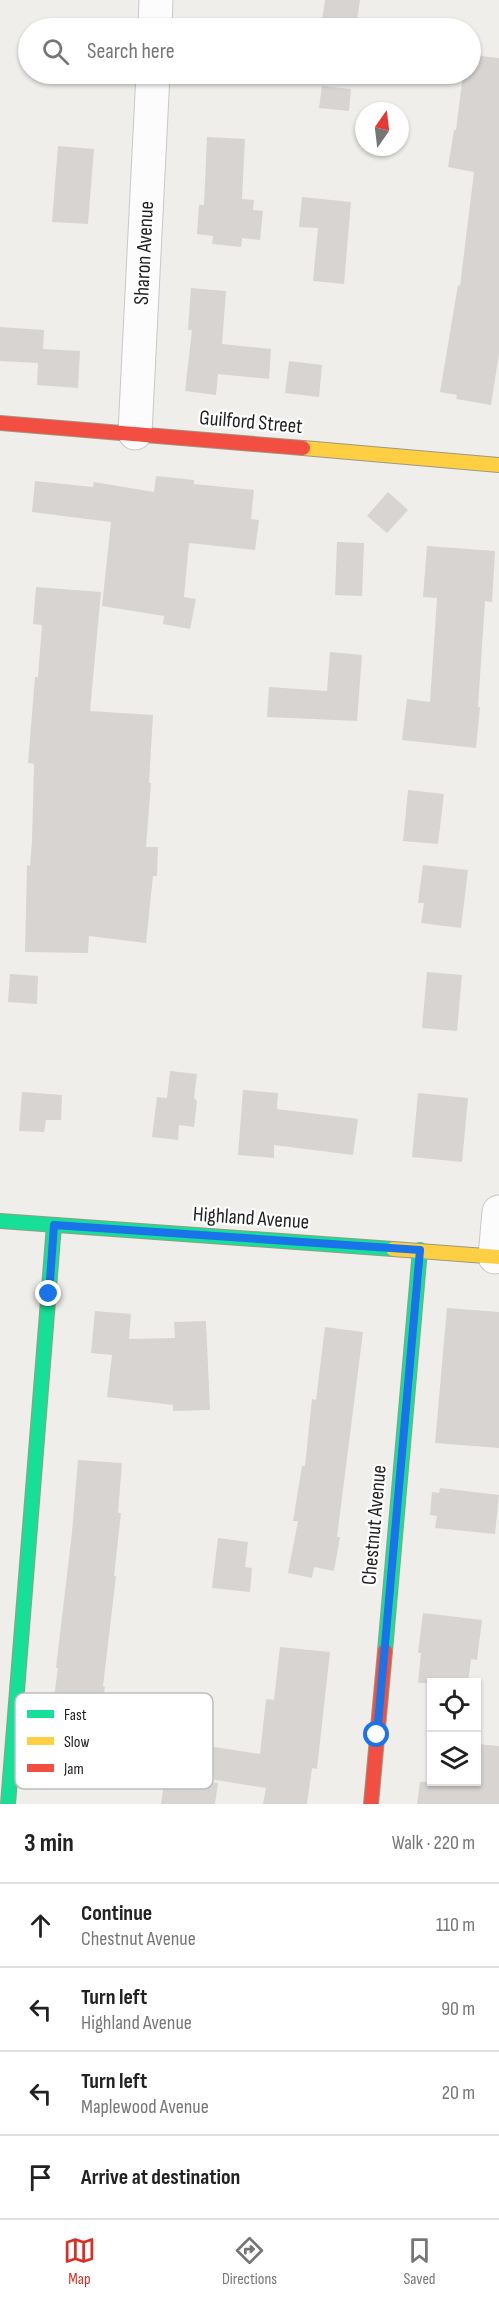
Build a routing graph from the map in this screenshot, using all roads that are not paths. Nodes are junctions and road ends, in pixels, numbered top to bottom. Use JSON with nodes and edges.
{"nodes":[{"id":1,"x":156,"y":0,"type":"edge"},
{"id":2,"x":155,"y":18,"type":"edge"},
{"id":3,"x":152,"y":84,"type":"edge"},
{"id":4,"x":0,"y":423,"type":"edge"},
{"id":5,"x":135,"y":433,"type":"junction"},
{"id":6,"x":499,"y":465,"type":"edge"},
{"id":7,"x":499,"y":1212,"type":"edge"},
{"id":8,"x":0,"y":1221,"type":"edge"},
{"id":9,"x":54,"y":1225,"type":"junction"},
{"id":10,"x":420,"y":1250,"type":"junction"},
{"id":11,"x":497,"y":1257,"type":"edge"},
{"id":12,"x":17,"y":1693,"type":"edge"},
{"id":13,"x":15,"y":1716,"type":"edge"},
{"id":14,"x":8,"y":1804,"type":"edge"},
{"id":15,"x":371,"y":1804,"type":"edge"}],
"edges":[{"from":1,"to":2,"type":"street"},
{"from":3,"to":5,"type":"street","name":"Sharon Avenue"},
{"from":4,"to":5,"type":"street","name":"Guilford Street"},
{"from":5,"to":6,"type":"street","name":"Guilford Street"},
{"from":7,"to":11,"type":"street"},
{"from":8,"to":9,"type":"street","name":"Highland Avenue"},
{"from":9,"to":10,"type":"street","name":"Highland Avenue"},
{"from":9,"to":12,"type":"street"},
{"from":10,"to":11,"type":"street","name":"Highland Avenue"},
{"from":10,"to":15,"type":"street","name":"Chestnut Avenue"},
{"from":13,"to":14,"type":"street"}]}
